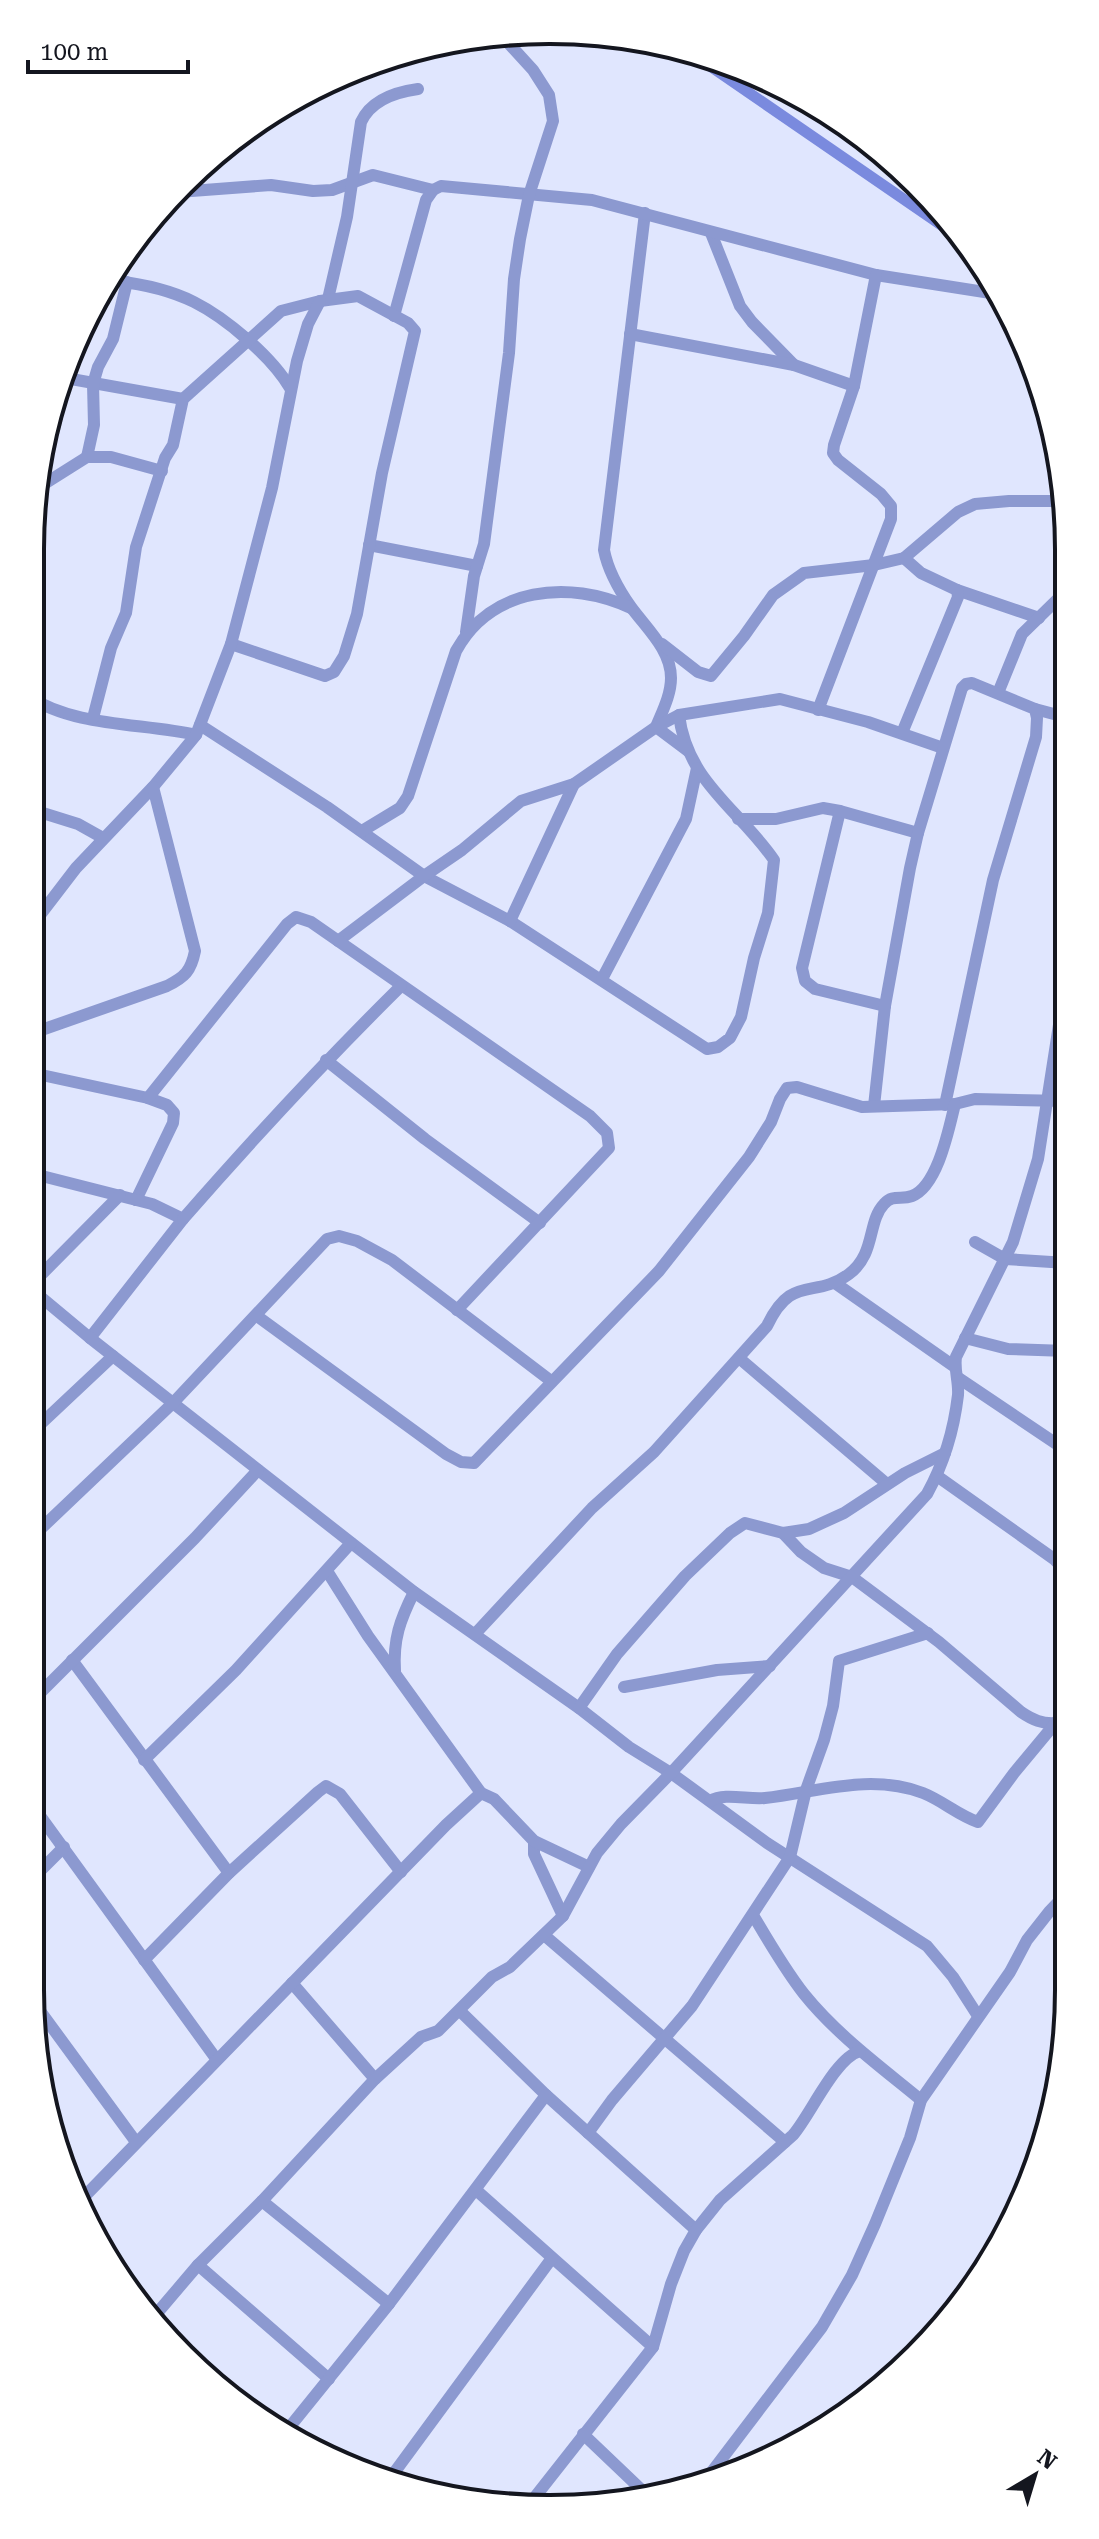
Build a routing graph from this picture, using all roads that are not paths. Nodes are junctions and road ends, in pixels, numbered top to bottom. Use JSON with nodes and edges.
{"nodes":[{"id":1,"x":511,"y":46,"type":"edge"},
{"id":2,"x":418,"y":89,"type":"dead end"},
{"id":3,"x":351,"y":184,"type":"junction"},
{"id":4,"x":433,"y":190,"type":"junction"},
{"id":5,"x":191,"y":193,"type":"edge"},
{"id":6,"x":529,"y":195,"type":"junction"},
{"id":7,"x":645,"y":213,"type":"junction"},
{"id":8,"x":711,"y":233,"type":"junction"},
{"id":9,"x":876,"y":275,"type":"junction"},
{"id":10,"x":121,"y":282,"type":"edge"},
{"id":11,"x":984,"y":292,"type":"edge"},
{"id":12,"x":324,"y":300,"type":"junction"},
{"id":13,"x":394,"y":316,"type":"junction"},
{"id":14,"x":630,"y":334,"type":"junction"},
{"id":15,"x":248,"y":341,"type":"junction"},
{"id":16,"x":794,"y":365,"type":"junction"},
{"id":17,"x":74,"y":380,"type":"edge"},
{"id":18,"x":93,"y":384,"type":"junction"},
{"id":19,"x":854,"y":386,"type":"junction"},
{"id":20,"x":290,"y":388,"type":"junction"},
{"id":21,"x":183,"y":399,"type":"junction"},
{"id":22,"x":87,"y":457,"type":"junction"},
{"id":23,"x":162,"y":471,"type":"junction"},
{"id":24,"x":48,"y":481,"type":"edge"},
{"id":25,"x":1053,"y":501,"type":"edge"},
{"id":26,"x":369,"y":545,"type":"junction"},
{"id":27,"x":904,"y":558,"type":"junction"},
{"id":28,"x":874,"y":565,"type":"junction"},
{"id":29,"x":477,"y":566,"type":"junction"},
{"id":30,"x":957,"y":590,"type":"junction"},
{"id":31,"x":1055,"y":602,"type":"edge"},
{"id":32,"x":632,"y":608,"type":"junction"},
{"id":33,"x":1039,"y":618,"type":"junction"},
{"id":34,"x":466,"y":632,"type":"junction"},
{"id":35,"x":658,"y":641,"type":"junction"},
{"id":36,"x":231,"y":644,"type":"junction"},
{"id":37,"x":998,"y":693,"type":"junction"},
{"id":38,"x":44,"y":706,"type":"edge"},
{"id":39,"x":1035,"y":709,"type":"junction"},
{"id":40,"x":818,"y":710,"type":"junction"},
{"id":41,"x":1055,"y":714,"type":"edge"},
{"id":42,"x":679,"y":715,"type":"junction"},
{"id":43,"x":93,"y":718,"type":"junction"},
{"id":44,"x":656,"y":727,"type":"junction"},
{"id":45,"x":198,"y":730,"type":"junction"},
{"id":46,"x":902,"y":733,"type":"junction"},
{"id":47,"x":943,"y":748,"type":"junction"},
{"id":48,"x":689,"y":752,"type":"junction"},
{"id":49,"x":697,"y":768,"type":"junction"},
{"id":50,"x":574,"y":784,"type":"junction"},
{"id":51,"x":153,"y":787,"type":"junction"},
{"id":52,"x":840,"y":811,"type":"junction"},
{"id":53,"x":44,"y":813,"type":"edge"},
{"id":54,"x":738,"y":819,"type":"junction"},
{"id":55,"x":362,"y":831,"type":"junction"},
{"id":56,"x":918,"y":833,"type":"junction"},
{"id":57,"x":103,"y":838,"type":"junction"},
{"id":58,"x":424,"y":876,"type":"junction"},
{"id":59,"x":44,"y":910,"type":"edge"},
{"id":60,"x":510,"y":921,"type":"junction"},
{"id":61,"x":338,"y":941,"type":"junction"},
{"id":62,"x":602,"y":979,"type":"junction"},
{"id":63,"x":401,"y":986,"type":"junction"},
{"id":64,"x":885,"y":1006,"type":"junction"},
{"id":65,"x":44,"y":1029,"type":"edge"},
{"id":66,"x":1055,"y":1055,"type":"edge"},
{"id":67,"x":326,"y":1060,"type":"junction"},
{"id":68,"x":44,"y":1076,"type":"edge"},
{"id":69,"x":148,"y":1098,"type":"junction"},
{"id":70,"x":1048,"y":1102,"type":"junction"},
{"id":71,"x":1055,"y":1102,"type":"edge"},
{"id":72,"x":950,"y":1104,"type":"junction"},
{"id":73,"x":874,"y":1106,"type":"junction"},
{"id":74,"x":44,"y":1176,"type":"edge"},
{"id":75,"x":120,"y":1195,"type":"junction"},
{"id":76,"x":136,"y":1200,"type":"junction"},
{"id":77,"x":183,"y":1219,"type":"junction"},
{"id":78,"x":540,"y":1223,"type":"junction"},
{"id":79,"x":975,"y":1242,"type":"dead end"},
{"id":80,"x":1005,"y":1259,"type":"junction"},
{"id":81,"x":1055,"y":1262,"type":"edge"},
{"id":82,"x":44,"y":1273,"type":"edge"},
{"id":83,"x":835,"y":1283,"type":"junction"},
{"id":84,"x":44,"y":1299,"type":"edge"},
{"id":85,"x":457,"y":1310,"type":"junction"},
{"id":86,"x":257,"y":1316,"type":"junction"},
{"id":87,"x":90,"y":1338,"type":"junction"},
{"id":88,"x":965,"y":1338,"type":"junction"},
{"id":89,"x":1055,"y":1351,"type":"edge"},
{"id":90,"x":113,"y":1356,"type":"junction"},
{"id":91,"x":739,"y":1358,"type":"junction"},
{"id":92,"x":956,"y":1372,"type":"junction"},
{"id":93,"x":551,"y":1381,"type":"junction"},
{"id":94,"x":173,"y":1403,"type":"junction"},
{"id":95,"x":44,"y":1421,"type":"edge"},
{"id":96,"x":1055,"y":1442,"type":"edge"},
{"id":97,"x":945,"y":1453,"type":"junction"},
{"id":98,"x":258,"y":1470,"type":"junction"},
{"id":99,"x":937,"y":1476,"type":"junction"},
{"id":100,"x":887,"y":1484,"type":"junction"},
{"id":101,"x":44,"y":1526,"type":"edge"},
{"id":102,"x":783,"y":1533,"type":"junction"},
{"id":103,"x":351,"y":1543,"type":"junction"},
{"id":104,"x":1055,"y":1560,"type":"edge"},
{"id":105,"x":327,"y":1571,"type":"junction"},
{"id":106,"x":852,"y":1577,"type":"junction"},
{"id":107,"x":414,"y":1592,"type":"junction"},
{"id":108,"x":928,"y":1633,"type":"junction"},
{"id":109,"x":475,"y":1634,"type":"junction"},
{"id":110,"x":72,"y":1660,"type":"junction"},
{"id":111,"x":770,"y":1666,"type":"junction"},
{"id":112,"x":395,"y":1671,"type":"junction"},
{"id":113,"x":624,"y":1687,"type":"dead end"},
{"id":114,"x":44,"y":1689,"type":"edge"},
{"id":115,"x":579,"y":1708,"type":"junction"},
{"id":116,"x":1021,"y":1712,"type":"junction"},
{"id":117,"x":1055,"y":1723,"type":"edge"},
{"id":118,"x":1055,"y":1724,"type":"edge"},
{"id":119,"x":1038,"y":1744,"type":"junction"},
{"id":120,"x":144,"y":1760,"type":"junction"},
{"id":121,"x":671,"y":1773,"type":"junction"},
{"id":122,"x":806,"y":1790,"type":"junction"},
{"id":123,"x":481,"y":1793,"type":"junction"},
{"id":124,"x":710,"y":1801,"type":"junction"},
{"id":125,"x":44,"y":1821,"type":"edge"},
{"id":126,"x":534,"y":1841,"type":"junction"},
{"id":127,"x":64,"y":1847,"type":"junction"},
{"id":128,"x":790,"y":1857,"type":"junction"},
{"id":129,"x":44,"y":1867,"type":"edge"},
{"id":130,"x":589,"y":1867,"type":"junction"},
{"id":131,"x":401,"y":1872,"type":"junction"},
{"id":132,"x":229,"y":1873,"type":"junction"},
{"id":133,"x":1055,"y":1906,"type":"edge"},
{"id":134,"x":753,"y":1915,"type":"junction"},
{"id":135,"x":563,"y":1916,"type":"junction"},
{"id":136,"x":544,"y":1935,"type":"junction"},
{"id":137,"x":144,"y":1960,"type":"junction"},
{"id":138,"x":292,"y":1983,"type":"junction"},
{"id":139,"x":460,"y":2011,"type":"junction"},
{"id":140,"x":978,"y":2016,"type":"junction"},
{"id":141,"x":45,"y":2018,"type":"edge"},
{"id":142,"x":664,"y":2038,"type":"junction"},
{"id":143,"x":860,"y":2051,"type":"junction"},
{"id":144,"x":217,"y":2060,"type":"junction"},
{"id":145,"x":375,"y":2079,"type":"junction"},
{"id":146,"x":546,"y":2095,"type":"junction"},
{"id":147,"x":921,"y":2100,"type":"junction"},
{"id":148,"x":588,"y":2133,"type":"junction"},
{"id":149,"x":136,"y":2142,"type":"junction"},
{"id":150,"x":785,"y":2142,"type":"junction"},
{"id":151,"x":476,"y":2190,"type":"junction"},
{"id":152,"x":87,"y":2194,"type":"edge"},
{"id":153,"x":262,"y":2201,"type":"junction"},
{"id":154,"x":696,"y":2230,"type":"junction"},
{"id":155,"x":552,"y":2258,"type":"junction"},
{"id":156,"x":198,"y":2265,"type":"junction"},
{"id":157,"x":389,"y":2304,"type":"junction"},
{"id":158,"x":159,"y":2311,"type":"edge"},
{"id":159,"x":653,"y":2347,"type":"junction"},
{"id":160,"x":329,"y":2379,"type":"junction"},
{"id":161,"x":292,"y":2424,"type":"edge"},
{"id":162,"x":583,"y":2434,"type":"junction"},
{"id":163,"x":716,"y":2467,"type":"edge"},
{"id":164,"x":396,"y":2471,"type":"edge"},
{"id":165,"x":638,"y":2487,"type":"edge"},
{"id":166,"x":537,"y":2495,"type":"edge"}],
"edges":[{"from":1,"to":6,"type":"street"},
{"from":2,"to":3,"type":"street"},
{"from":3,"to":4,"type":"street"},
{"from":3,"to":5,"type":"street"},
{"from":3,"to":12,"type":"street"},
{"from":4,"to":6,"type":"street"},
{"from":4,"to":13,"type":"street"},
{"from":6,"to":7,"type":"street"},
{"from":6,"to":29,"type":"street"},
{"from":7,"to":8,"type":"street"},
{"from":7,"to":14,"type":"street"},
{"from":8,"to":9,"type":"street"},
{"from":8,"to":16,"type":"street"},
{"from":9,"to":11,"type":"street"},
{"from":9,"to":19,"type":"street"},
{"from":10,"to":15,"type":"street"},
{"from":10,"to":18,"type":"street"},
{"from":12,"to":13,"type":"street"},
{"from":12,"to":15,"type":"street"},
{"from":12,"to":20,"type":"street"},
{"from":13,"to":26,"type":"street"},
{"from":14,"to":16,"type":"street"},
{"from":14,"to":32,"type":"street"},
{"from":15,"to":20,"type":"street"},
{"from":15,"to":21,"type":"street"},
{"from":16,"to":19,"type":"street"},
{"from":17,"to":18,"type":"street"},
{"from":18,"to":21,"type":"street"},
{"from":18,"to":22,"type":"street"},
{"from":19,"to":28,"type":"street"},
{"from":20,"to":36,"type":"street"},
{"from":21,"to":23,"type":"street"},
{"from":22,"to":23,"type":"street"},
{"from":22,"to":24,"type":"street"},
{"from":23,"to":43,"type":"street"},
{"from":25,"to":27,"type":"street"},
{"from":26,"to":29,"type":"street"},
{"from":26,"to":36,"type":"street"},
{"from":27,"to":28,"type":"street"},
{"from":27,"to":30,"type":"street"},
{"from":28,"to":35,"type":"street"},
{"from":28,"to":40,"type":"street"},
{"from":29,"to":34,"type":"street"},
{"from":30,"to":33,"type":"street"},
{"from":30,"to":46,"type":"street"},
{"from":31,"to":33,"type":"street"},
{"from":32,"to":34,"type":"street"},
{"from":32,"to":35,"type":"street"},
{"from":33,"to":37,"type":"street"},
{"from":34,"to":55,"type":"street"},
{"from":35,"to":44,"type":"street"},
{"from":36,"to":45,"type":"street"},
{"from":37,"to":39,"type":"street"},
{"from":37,"to":47,"type":"street"},
{"from":38,"to":43,"type":"street"},
{"from":39,"to":41,"type":"street"},
{"from":39,"to":72,"type":"street"},
{"from":40,"to":42,"type":"street"},
{"from":40,"to":46,"type":"street"},
{"from":42,"to":44,"type":"street"},
{"from":42,"to":48,"type":"street"},
{"from":43,"to":45,"type":"street"},
{"from":44,"to":48,"type":"street"},
{"from":44,"to":50,"type":"street"},
{"from":45,"to":51,"type":"street"},
{"from":45,"to":55,"type":"street"},
{"from":46,"to":47,"type":"street"},
{"from":47,"to":56,"type":"street"},
{"from":48,"to":49,"type":"street"},
{"from":49,"to":54,"type":"street"},
{"from":49,"to":62,"type":"street"},
{"from":50,"to":58,"type":"street"},
{"from":50,"to":60,"type":"street"},
{"from":51,"to":57,"type":"street"},
{"from":51,"to":65,"type":"street"},
{"from":52,"to":54,"type":"street"},
{"from":52,"to":56,"type":"street"},
{"from":52,"to":64,"type":"street"},
{"from":53,"to":57,"type":"street"},
{"from":54,"to":62,"type":"street"},
{"from":55,"to":58,"type":"street"},
{"from":56,"to":64,"type":"street"},
{"from":57,"to":59,"type":"street"},
{"from":58,"to":60,"type":"street"},
{"from":58,"to":61,"type":"street"},
{"from":60,"to":62,"type":"street"},
{"from":61,"to":63,"type":"street"},
{"from":61,"to":69,"type":"street"},
{"from":63,"to":67,"type":"street"},
{"from":63,"to":78,"type":"street"},
{"from":64,"to":73,"type":"street"},
{"from":66,"to":70,"type":"street"},
{"from":67,"to":77,"type":"street"},
{"from":67,"to":78,"type":"street"},
{"from":68,"to":69,"type":"street"},
{"from":69,"to":76,"type":"street"},
{"from":70,"to":71,"type":"street"},
{"from":70,"to":72,"type":"street"},
{"from":70,"to":80,"type":"street"},
{"from":72,"to":73,"type":"street"},
{"from":72,"to":83,"type":"street"},
{"from":73,"to":93,"type":"street"},
{"from":74,"to":75,"type":"street"},
{"from":75,"to":76,"type":"street"},
{"from":75,"to":82,"type":"street"},
{"from":76,"to":77,"type":"street"},
{"from":77,"to":87,"type":"street"},
{"from":78,"to":85,"type":"street"},
{"from":79,"to":80,"type":"street"},
{"from":80,"to":81,"type":"street"},
{"from":80,"to":88,"type":"street"},
{"from":83,"to":91,"type":"street"},
{"from":83,"to":92,"type":"street"},
{"from":84,"to":87,"type":"street"},
{"from":85,"to":86,"type":"street"},
{"from":85,"to":93,"type":"street"},
{"from":86,"to":93,"type":"street"},
{"from":86,"to":94,"type":"street"},
{"from":87,"to":90,"type":"street"},
{"from":88,"to":89,"type":"street"},
{"from":88,"to":92,"type":"street"},
{"from":90,"to":94,"type":"street"},
{"from":90,"to":95,"type":"street"},
{"from":91,"to":100,"type":"street"},
{"from":91,"to":109,"type":"street"},
{"from":92,"to":96,"type":"street"},
{"from":92,"to":97,"type":"street"},
{"from":94,"to":98,"type":"street"},
{"from":94,"to":101,"type":"street"},
{"from":97,"to":99,"type":"street"},
{"from":97,"to":100,"type":"street"},
{"from":98,"to":103,"type":"street"},
{"from":98,"to":110,"type":"street"},
{"from":99,"to":104,"type":"street"},
{"from":99,"to":106,"type":"street"},
{"from":100,"to":102,"type":"street"},
{"from":102,"to":106,"type":"street"},
{"from":102,"to":115,"type":"street"},
{"from":103,"to":105,"type":"street"},
{"from":103,"to":107,"type":"street"},
{"from":105,"to":112,"type":"street"},
{"from":105,"to":120,"type":"street"},
{"from":106,"to":108,"type":"street"},
{"from":106,"to":111,"type":"street"},
{"from":107,"to":109,"type":"street"},
{"from":107,"to":112,"type":"street"},
{"from":108,"to":116,"type":"street"},
{"from":108,"to":122,"type":"street"},
{"from":109,"to":115,"type":"street"},
{"from":110,"to":114,"type":"street"},
{"from":110,"to":120,"type":"street"},
{"from":111,"to":113,"type":"street"},
{"from":111,"to":121,"type":"street"},
{"from":112,"to":123,"type":"street"},
{"from":115,"to":121,"type":"street"},
{"from":116,"to":117,"type":"street"},
{"from":116,"to":119,"type":"street"},
{"from":118,"to":119,"type":"street"},
{"from":119,"to":122,"type":"street"},
{"from":120,"to":132,"type":"street"},
{"from":121,"to":124,"type":"street"},
{"from":121,"to":130,"type":"street"},
{"from":122,"to":124,"type":"street"},
{"from":122,"to":128,"type":"street"},
{"from":123,"to":126,"type":"street"},
{"from":123,"to":131,"type":"street"},
{"from":124,"to":128,"type":"street"},
{"from":125,"to":127,"type":"street"},
{"from":126,"to":130,"type":"street"},
{"from":126,"to":135,"type":"street"},
{"from":127,"to":129,"type":"street"},
{"from":127,"to":137,"type":"street"},
{"from":128,"to":134,"type":"street"},
{"from":128,"to":140,"type":"street"},
{"from":130,"to":135,"type":"street"},
{"from":131,"to":132,"type":"street"},
{"from":131,"to":138,"type":"street"},
{"from":132,"to":137,"type":"street"},
{"from":133,"to":140,"type":"street"},
{"from":134,"to":142,"type":"street"},
{"from":134,"to":143,"type":"street"},
{"from":135,"to":136,"type":"street"},
{"from":136,"to":139,"type":"street"},
{"from":136,"to":142,"type":"street"},
{"from":137,"to":144,"type":"street"},
{"from":138,"to":144,"type":"street"},
{"from":138,"to":145,"type":"street"},
{"from":139,"to":145,"type":"street"},
{"from":139,"to":146,"type":"street"},
{"from":140,"to":147,"type":"street"},
{"from":141,"to":149,"type":"street"},
{"from":142,"to":148,"type":"street"},
{"from":142,"to":150,"type":"street"},
{"from":143,"to":147,"type":"street"},
{"from":143,"to":150,"type":"street"},
{"from":144,"to":149,"type":"street"},
{"from":145,"to":153,"type":"street"},
{"from":146,"to":148,"type":"street"},
{"from":146,"to":151,"type":"street"},
{"from":147,"to":163,"type":"street"},
{"from":148,"to":154,"type":"street"},
{"from":149,"to":152,"type":"street"},
{"from":150,"to":154,"type":"street"},
{"from":151,"to":155,"type":"street"},
{"from":151,"to":157,"type":"street"},
{"from":153,"to":156,"type":"street"},
{"from":153,"to":157,"type":"street"},
{"from":154,"to":159,"type":"street"},
{"from":155,"to":159,"type":"street"},
{"from":155,"to":164,"type":"street"},
{"from":156,"to":158,"type":"street"},
{"from":156,"to":160,"type":"street"},
{"from":157,"to":160,"type":"street"},
{"from":159,"to":162,"type":"street"},
{"from":160,"to":161,"type":"street"},
{"from":162,"to":165,"type":"street"},
{"from":162,"to":166,"type":"street"}]}
